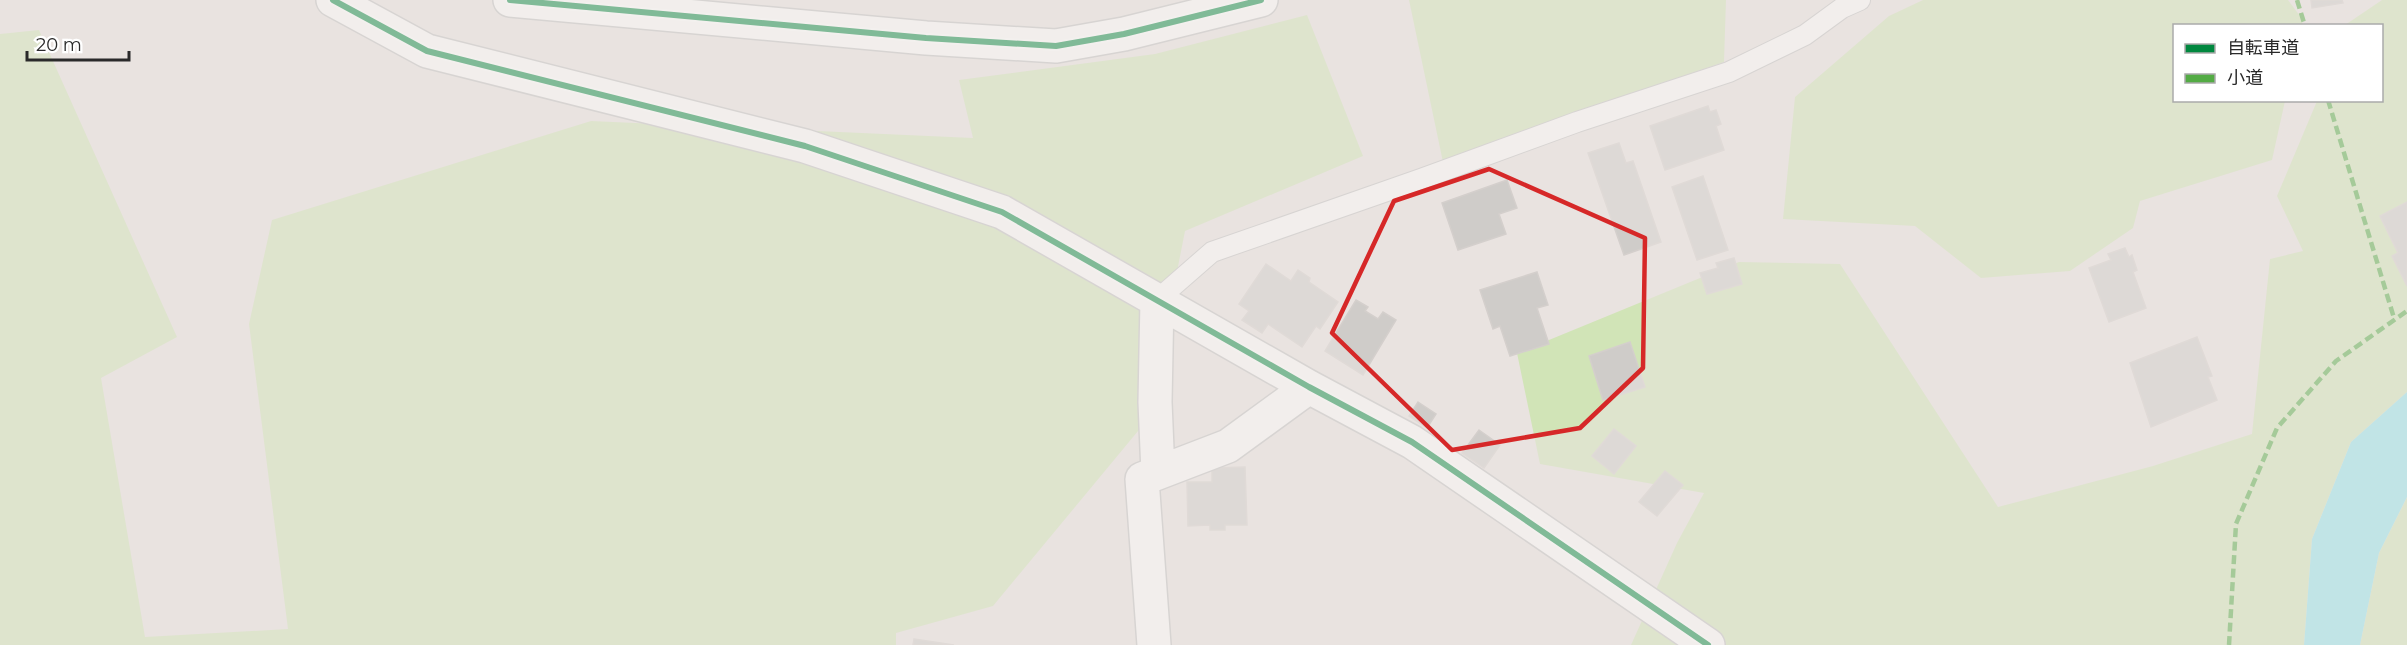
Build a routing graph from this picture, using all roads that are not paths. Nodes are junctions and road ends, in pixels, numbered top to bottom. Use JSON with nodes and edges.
{"nodes":[{"id":1,"x":333,"y":0,"type":"edge"},
{"id":2,"x":510,"y":0,"type":"edge"},
{"id":3,"x":1261,"y":0,"type":"edge"},
{"id":4,"x":1860,"y":0,"type":"edge"},
{"id":5,"x":1157,"y":300,"type":"junction"},
{"id":6,"x":1309,"y":387,"type":"junction"},
{"id":7,"x":1158,"y":473,"type":"junction"},
{"id":8,"x":1154,"y":645,"type":"edge"},
{"id":9,"x":1708,"y":645,"type":"edge"}],
"edges":[{"from":1,"to":5,"type":"street"},
{"from":2,"to":3,"type":"street"},
{"from":4,"to":5,"type":"lane"},
{"from":5,"to":6,"type":"street"},
{"from":5,"to":7,"type":"street"},
{"from":6,"to":7,"type":"street"},
{"from":6,"to":9,"type":"street"},
{"from":7,"to":8,"type":"street"}]}
